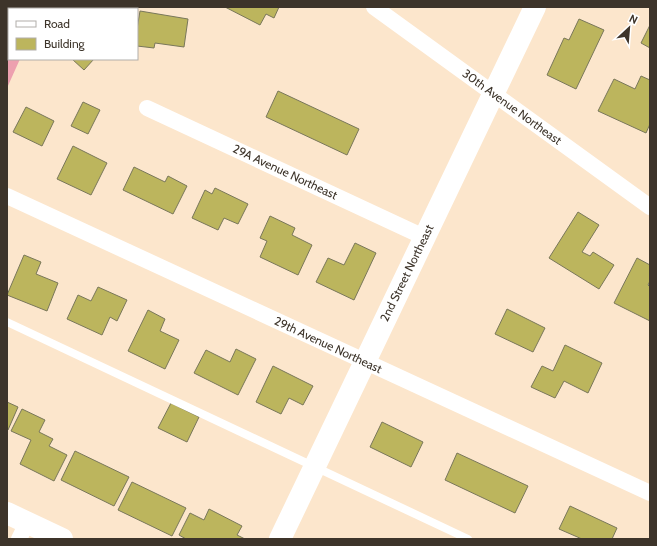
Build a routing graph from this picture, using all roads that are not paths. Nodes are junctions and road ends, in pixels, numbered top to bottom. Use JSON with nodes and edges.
{"nodes":[{"id":1,"x":374,"y":7,"type":"edge"},
{"id":2,"x":534,"y":7,"type":"edge"},
{"id":3,"x":494,"y":93,"type":"junction"},
{"id":4,"x":147,"y":108,"type":"dead end"},
{"id":5,"x":7,"y":196,"type":"edge"},
{"id":6,"x":650,"y":207,"type":"edge"},
{"id":7,"x":424,"y":237,"type":"junction"},
{"id":8,"x":7,"y":322,"type":"edge"},
{"id":9,"x":364,"y":362,"type":"junction"},
{"id":10,"x":314,"y":467,"type":"junction"},
{"id":11,"x":650,"y":493,"type":"edge"},
{"id":12,"x":7,"y":513,"type":"edge"},
{"id":13,"x":23,"y":531,"type":"edge"},
{"id":14,"x":62,"y":539,"type":"edge"},
{"id":15,"x":280,"y":539,"type":"edge"},
{"id":16,"x":468,"y":539,"type":"edge"}],
"edges":[{"from":1,"to":3,"type":"street","name":"30th Avenue Northeast"},
{"from":2,"to":3,"type":"street","name":"2nd Street Northeast"},
{"from":3,"to":6,"type":"street","name":"30th Avenue Northeast"},
{"from":3,"to":7,"type":"street","name":"2nd Street Northeast"},
{"from":4,"to":7,"type":"street","name":"29A Avenue Northeast"},
{"from":5,"to":9,"type":"street","name":"29th Avenue Northeast"},
{"from":7,"to":9,"type":"street","name":"2nd Street Northeast"},
{"from":8,"to":10,"type":"lane"},
{"from":9,"to":10,"type":"street","name":"2nd Street Northeast"},
{"from":9,"to":11,"type":"street","name":"29th Avenue Northeast"},
{"from":10,"to":15,"type":"street","name":"2nd Street Northeast"},
{"from":10,"to":16,"type":"lane"},
{"from":12,"to":13,"type":"street"},
{"from":13,"to":14,"type":"street"}]}
